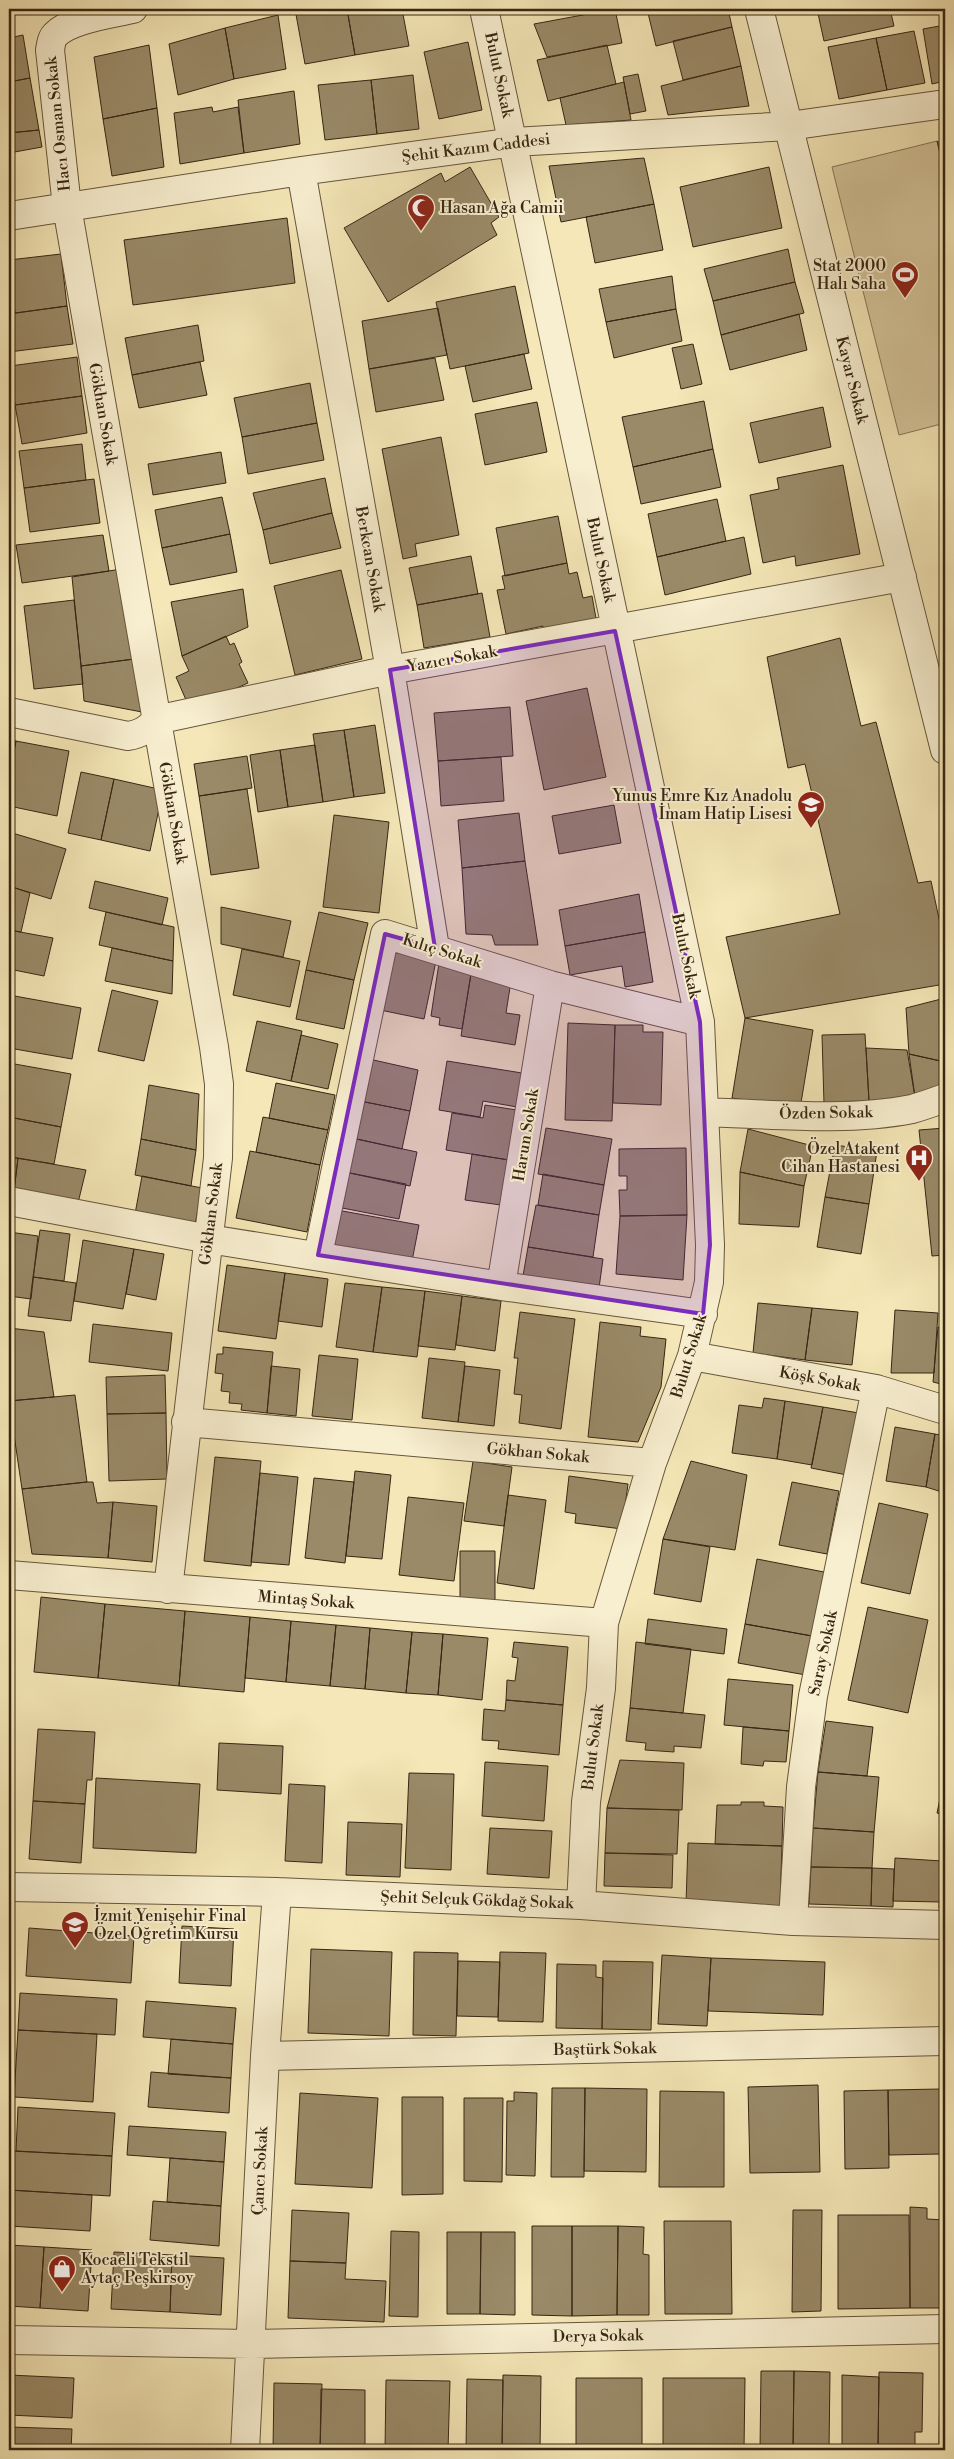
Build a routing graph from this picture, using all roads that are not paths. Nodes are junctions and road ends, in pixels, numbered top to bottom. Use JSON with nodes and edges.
{"nodes":[{"id":1,"x":134,"y":9,"type":"edge"},
{"id":2,"x":484,"y":9,"type":"edge"},
{"id":3,"x":759,"y":9,"type":"edge"},
{"id":4,"x":945,"y":104,"type":"edge"},
{"id":5,"x":789,"y":126,"type":"junction"},
{"id":6,"x":514,"y":142,"type":"junction"},
{"id":7,"x":301,"y":171,"type":"junction"},
{"id":8,"x":67,"y":207,"type":"junction"},
{"id":9,"x":9,"y":216,"type":"edge"},
{"id":10,"x":902,"y":577,"type":"junction"},
{"id":11,"x":615,"y":630,"type":"junction"},
{"id":12,"x":390,"y":670,"type":"junction"},
{"id":13,"x":9,"y":712,"type":"edge"},
{"id":14,"x":156,"y":720,"type":"junction"},
{"id":15,"x":945,"y":750,"type":"edge"},
{"id":16,"x":435,"y":948,"type":"junction"},
{"id":17,"x":550,"y":985,"type":"junction"},
{"id":18,"x":700,"y":1022,"type":"junction"},
{"id":19,"x":945,"y":1098,"type":"edge"},
{"id":20,"x":704,"y":1112,"type":"junction"},
{"id":21,"x":9,"y":1201,"type":"edge"},
{"id":22,"x":208,"y":1239,"type":"junction"},
{"id":23,"x":318,"y":1255,"type":"junction"},
{"id":24,"x":501,"y":1286,"type":"junction"},
{"id":25,"x":703,"y":1314,"type":"junction"},
{"id":26,"x":692,"y":1356,"type":"junction"},
{"id":27,"x":876,"y":1388,"type":"junction"},
{"id":28,"x":945,"y":1410,"type":"edge"},
{"id":29,"x":186,"y":1422,"type":"junction"},
{"id":30,"x":652,"y":1463,"type":"junction"},
{"id":31,"x":9,"y":1575,"type":"edge"},
{"id":32,"x":168,"y":1589,"type":"junction"},
{"id":33,"x":604,"y":1623,"type":"junction"},
{"id":34,"x":9,"y":1887,"type":"edge"},
{"id":35,"x":277,"y":1892,"type":"junction"},
{"id":36,"x":581,"y":1905,"type":"junction"},
{"id":37,"x":793,"y":1921,"type":"junction"},
{"id":38,"x":945,"y":1925,"type":"edge"},
{"id":39,"x":945,"y":2041,"type":"edge"},
{"id":40,"x":265,"y":2056,"type":"junction"},
{"id":41,"x":945,"y":2328,"type":"edge"},
{"id":42,"x":9,"y":2340,"type":"edge"},
{"id":43,"x":251,"y":2344,"type":"junction"},
{"id":44,"x":245,"y":2450,"type":"edge"}],
"edges":[{"from":1,"to":8,"type":"street","name":"Hacı Osman Sokak"},
{"from":2,"to":6,"type":"street","name":"Bulut Sokak"},
{"from":3,"to":5,"type":"street","name":"Kayar Sokak"},
{"from":4,"to":5,"type":"street","name":"Şehit Kazım Caddesi"},
{"from":5,"to":6,"type":"street","name":"Şehit Kazım Caddesi"},
{"from":5,"to":10,"type":"street","name":"Kayar Sokak"},
{"from":6,"to":7,"type":"street","name":"Şehit Kazım Caddesi"},
{"from":6,"to":11,"type":"street","name":"Bulut Sokak"},
{"from":7,"to":8,"type":"street","name":"Şehit Kazım Caddesi"},
{"from":7,"to":12,"type":"street","name":"Berkcan Sokak"},
{"from":8,"to":9,"type":"street","name":"Şehit Kazım Caddesi"},
{"from":8,"to":14,"type":"street","name":"Gökhan Sokak"},
{"from":10,"to":11,"type":"street","name":"Yazıcı Sokak"},
{"from":10,"to":15,"type":"street","name":"Kayar Sokak"},
{"from":11,"to":12,"type":"street","name":"Yazıcı Sokak"},
{"from":11,"to":18,"type":"street","name":"Bulut Sokak"},
{"from":12,"to":14,"type":"street","name":"Yazıcı Sokak"},
{"from":12,"to":16,"type":"street","name":"Berkcan Sokak"},
{"from":13,"to":14,"type":"street","name":"Yazıcı Sokak"},
{"from":14,"to":22,"type":"street","name":"Gökhan Sokak"},
{"from":16,"to":17,"type":"street","name":"Kılıç Sokak"},
{"from":16,"to":23,"type":"street","name":"Kılıç Sokak"},
{"from":17,"to":18,"type":"street","name":"Kılıç Sokak"},
{"from":17,"to":24,"type":"street","name":"Harun Sokak"},
{"from":18,"to":20,"type":"street","name":"Bulut Sokak"},
{"from":19,"to":20,"type":"street","name":"Özden Sokak"},
{"from":20,"to":25,"type":"street","name":"Bulut Sokak"},
{"from":21,"to":22,"type":"street"},
{"from":22,"to":23,"type":"street"},
{"from":22,"to":29,"type":"street","name":"Gökhan Sokak"},
{"from":23,"to":24,"type":"street"},
{"from":24,"to":25,"type":"street"},
{"from":25,"to":26,"type":"street","name":"Bulut Sokak"},
{"from":26,"to":27,"type":"street","name":"Köşk Sokak"},
{"from":26,"to":30,"type":"street","name":"Bulut Sokak"},
{"from":27,"to":28,"type":"street","name":"Köşk Sokak"},
{"from":27,"to":37,"type":"street","name":"Saray Sokak"},
{"from":29,"to":30,"type":"street","name":"Gökhan Sokak"},
{"from":29,"to":32,"type":"street","name":"Gökhan Sokak"},
{"from":30,"to":33,"type":"street","name":"Bulut Sokak"},
{"from":31,"to":32,"type":"street","name":"Mintaş Sokak"},
{"from":32,"to":33,"type":"street","name":"Mintaş Sokak"},
{"from":33,"to":36,"type":"street","name":"Bulut Sokak"},
{"from":34,"to":35,"type":"street","name":"Şehit Selçuk Gökdağ Sokak"},
{"from":35,"to":36,"type":"street","name":"Şehit Selçuk Gökdağ Sokak"},
{"from":35,"to":40,"type":"street","name":"Çancı Sokak"},
{"from":36,"to":37,"type":"street","name":"Şehit Selçuk Gökdağ Sokak"},
{"from":37,"to":38,"type":"street","name":"Şehit Selçuk Gökdağ Sokak"},
{"from":39,"to":40,"type":"street","name":"Baştürk Sokak"},
{"from":40,"to":43,"type":"street","name":"Çancı Sokak"},
{"from":41,"to":43,"type":"street","name":"Derya Sokak"},
{"from":42,"to":43,"type":"street","name":"Derya Sokak"},
{"from":43,"to":44,"type":"street","name":"Çancı Sokak"}]}
